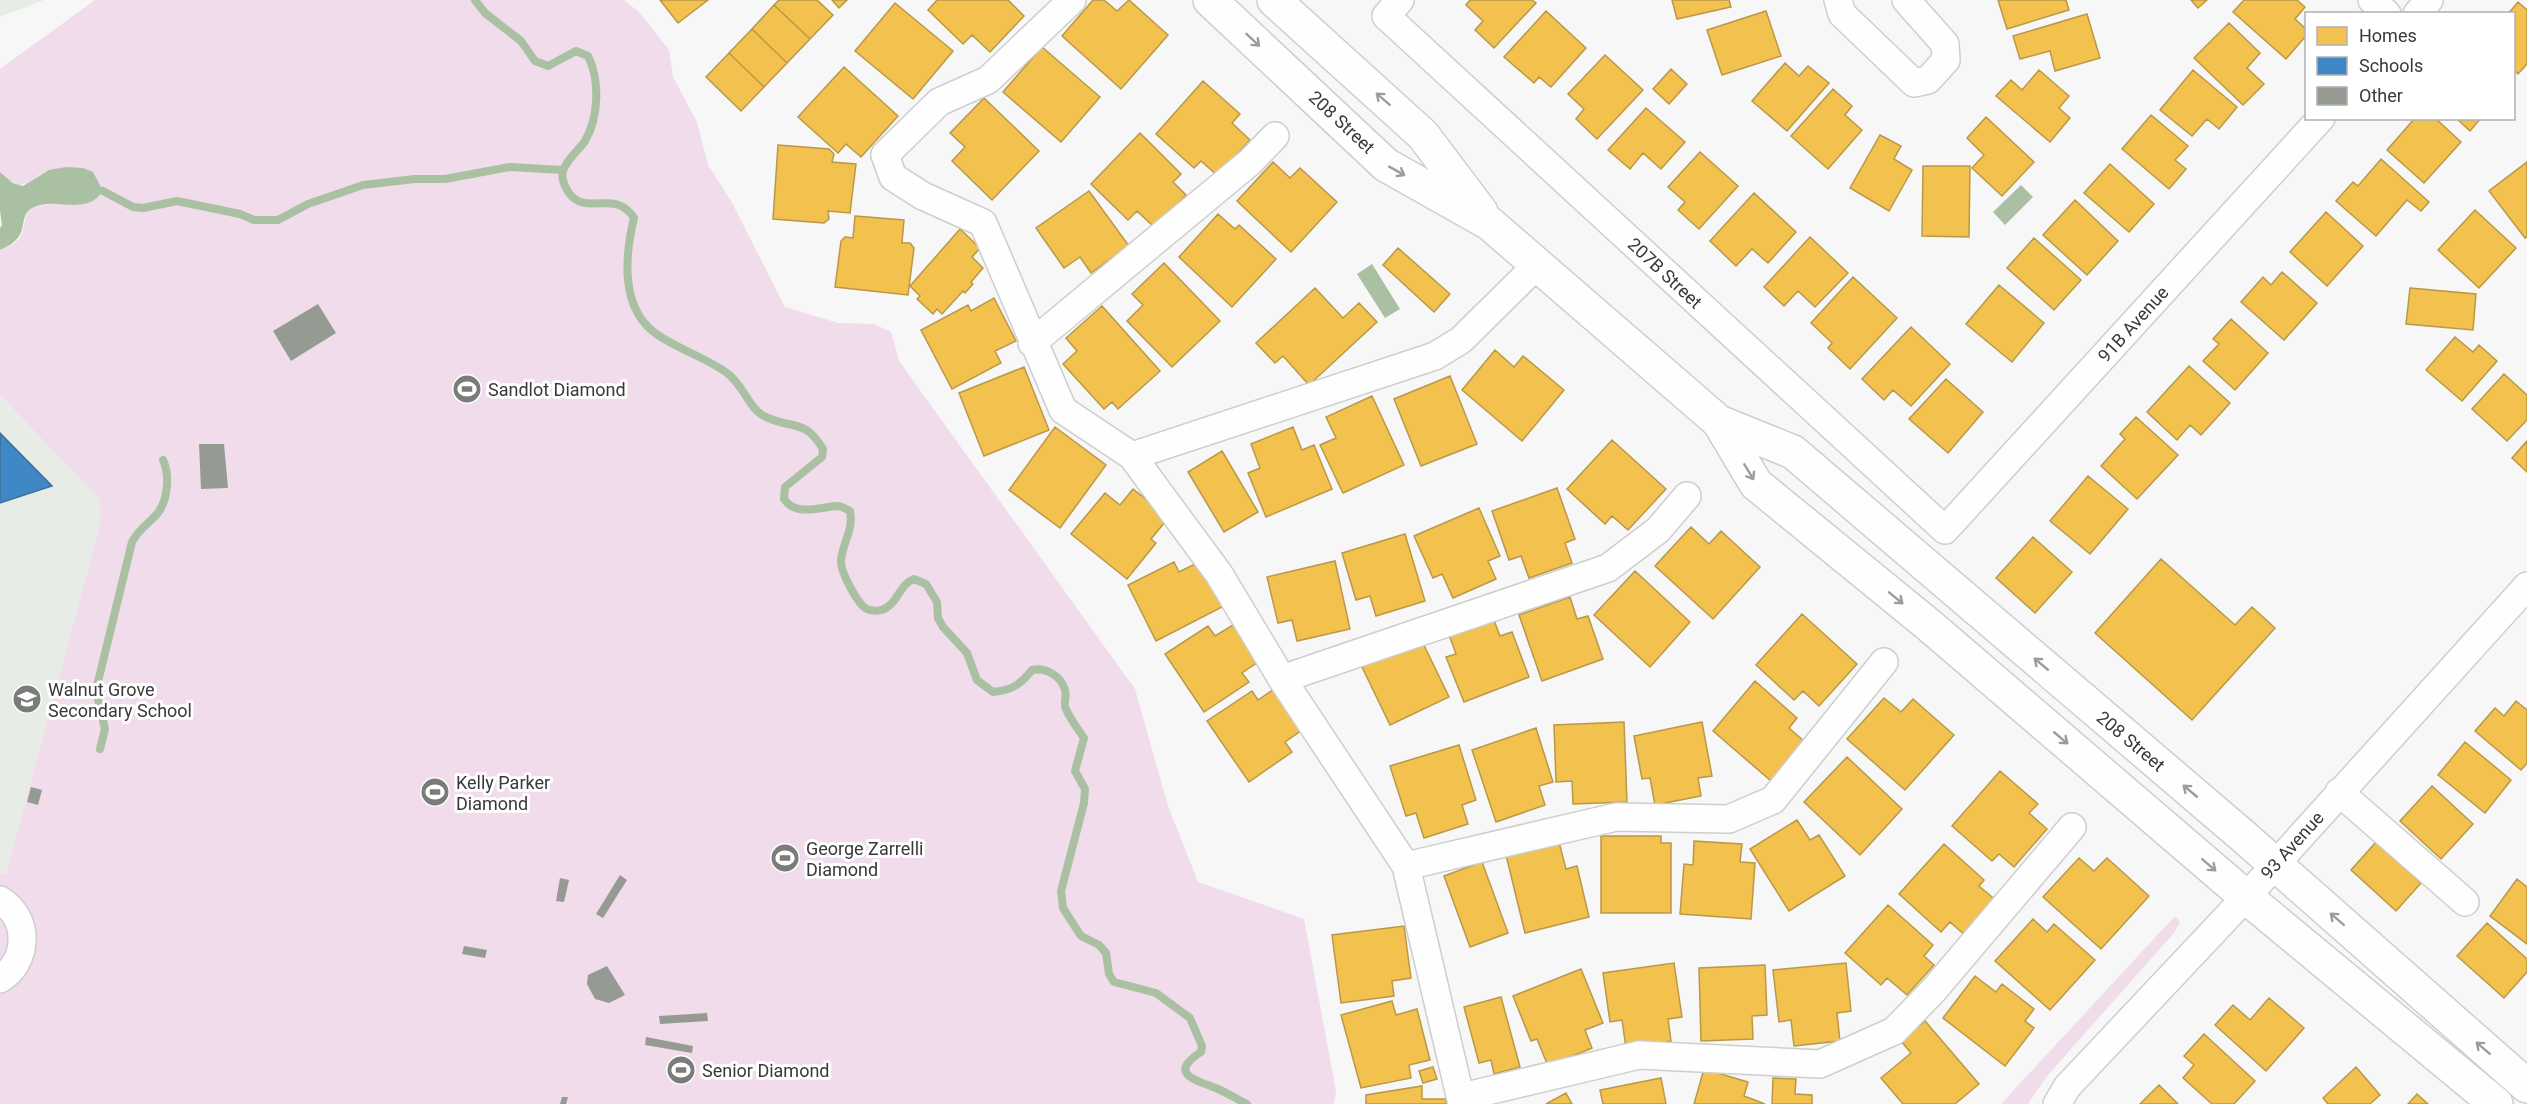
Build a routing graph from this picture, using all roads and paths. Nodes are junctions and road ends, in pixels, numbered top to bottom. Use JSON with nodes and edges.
{"nodes":[{"id":1,"x":1072,"y":0,"type":"edge"},
{"id":2,"x":1210,"y":0,"type":"edge"},
{"id":3,"x":1274,"y":0,"type":"edge"},
{"id":4,"x":1838,"y":0,"type":"edge"},
{"id":5,"x":2372,"y":0,"type":"edge"},
{"id":6,"x":2430,"y":0,"type":"edge"},
{"id":7,"x":1912,"y":2,"type":"edge"},
{"id":8,"x":1393,"y":8,"type":"edge"},
{"id":9,"x":2385,"y":12,"type":"edge"},
{"id":10,"x":2419,"y":12,"type":"edge"},
{"id":11,"x":2319,"y":120,"type":"edge"},
{"id":12,"x":1275,"y":136,"type":"dead end"},
{"id":13,"x":1489,"y":223,"type":"junction"},
{"id":14,"x":1538,"y":265,"type":"junction"},
{"id":15,"x":1032,"y":343,"type":"junction"},
{"id":16,"x":1719,"y":422,"type":"junction"},
{"id":17,"x":1132,"y":456,"type":"junction"},
{"id":18,"x":1686,"y":496,"type":"dead end"},
{"id":19,"x":1945,"y":530,"type":"joint"},
{"id":20,"x":2527,"y":586,"type":"edge"},
{"id":21,"x":1884,"y":662,"type":"dead end"},
{"id":22,"x":1282,"y":679,"type":"junction"},
{"id":23,"x":2339,"y":792,"type":"junction"},
{"id":24,"x":2072,"y":828,"type":"dead end"},
{"id":25,"x":2275,"y":864,"type":"junction"},
{"id":26,"x":1406,"y":866,"type":"junction"},
{"id":27,"x":2246,"y":897,"type":"junction"},
{"id":28,"x":0,"y":900,"type":"edge"},
{"id":29,"x":2465,"y":902,"type":"dead end"},
{"id":30,"x":0,"y":979,"type":"edge"},
{"id":31,"x":2527,"y":1086,"type":"edge"},
{"id":32,"x":1462,"y":1101,"type":"edge"},
{"id":33,"x":2057,"y":1104,"type":"edge"},
{"id":34,"x":2496,"y":1104,"type":"edge"}],
"edges":[{"from":1,"to":15,"type":"street"},
{"from":2,"to":13,"type":"main road","name":"208 Street","one_way":true},
{"from":13,"to":3,"type":"main road","name":"208 Street","one_way":true},
{"from":4,"to":7,"type":"street"},
{"from":5,"to":9,"type":"street"},
{"from":6,"to":10,"type":"street"},
{"from":8,"to":19,"type":"street","name":"207B Street"},
{"from":11,"to":19,"type":"street","name":"91B Avenue"},
{"from":12,"to":15,"type":"street"},
{"from":13,"to":14,"type":"main road","name":"208 Street"},
{"from":14,"to":16,"type":"main road","name":"208 Street"},
{"from":14,"to":17,"type":"street"},
{"from":15,"to":17,"type":"street"},
{"from":25,"to":16,"type":"main road","name":"208 Street","one_way":true},
{"from":16,"to":27,"type":"main road","name":"208 Street","one_way":true},
{"from":17,"to":22,"type":"street"},
{"from":18,"to":22,"type":"street"},
{"from":20,"to":23,"type":"street","name":"93 Avenue"},
{"from":21,"to":26,"type":"street"},
{"from":22,"to":26,"type":"street"},
{"from":23,"to":25,"type":"street","name":"93 Avenue"},
{"from":23,"to":29,"type":"street"},
{"from":24,"to":32,"type":"street"},
{"from":25,"to":27,"type":"street","name":"93 Avenue"},
{"from":31,"to":25,"type":"main road","name":"208 Street","one_way":true},
{"from":26,"to":32,"type":"street"},
{"from":27,"to":33,"type":"street","name":"93 Avenue"},
{"from":27,"to":34,"type":"main road","name":"208 Street"},
{"from":28,"to":30,"type":"street"}]}
